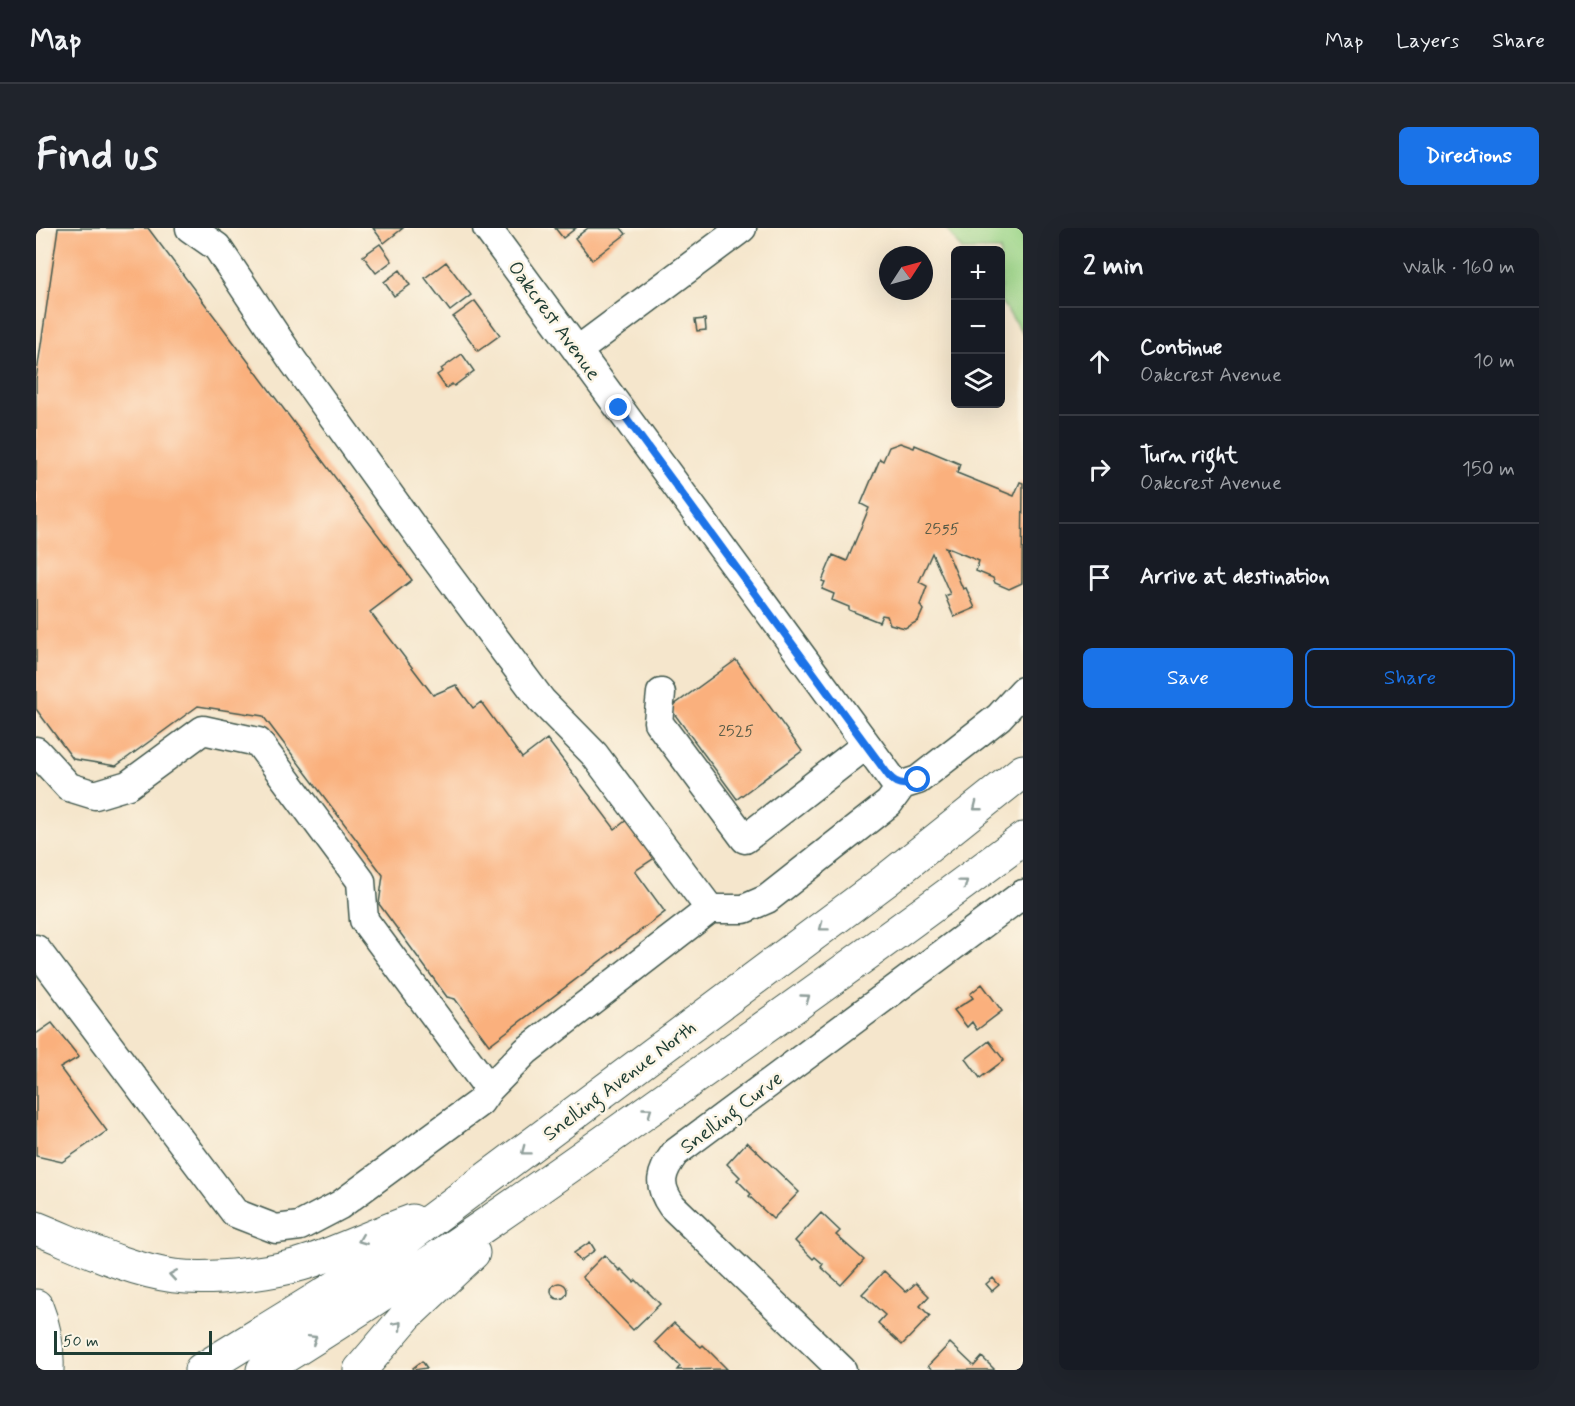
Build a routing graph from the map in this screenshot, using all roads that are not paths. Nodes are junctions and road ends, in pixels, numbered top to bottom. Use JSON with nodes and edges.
{"nodes":[{"id":1,"x":190,"y":228,"type":"edge"},
{"id":2,"x":487,"y":228,"type":"edge"},
{"id":3,"x":742,"y":228,"type":"edge"},
{"id":4,"x":577,"y":351,"type":"junction"},
{"id":5,"x":1023,"y":691,"type":"edge"},
{"id":6,"x":661,"y":693,"type":"dead end"},
{"id":7,"x":866,"y":745,"type":"junction"},
{"id":8,"x":36,"y":751,"type":"edge"},
{"id":9,"x":1023,"y":771,"type":"edge"},
{"id":10,"x":903,"y":785,"type":"junction"},
{"id":11,"x":1023,"y":839,"type":"edge"},
{"id":12,"x":1023,"y":894,"type":"edge"},
{"id":13,"x":710,"y":909,"type":"junction"},
{"id":14,"x":36,"y":949,"type":"edge"},
{"id":15,"x":489,"y":1089,"type":"junction"},
{"id":16,"x":605,"y":1142,"type":"junction"},
{"id":17,"x":455,"y":1203,"type":"junction"},
{"id":18,"x":36,"y":1228,"type":"edge"},
{"id":19,"x":36,"y":1306,"type":"edge"},
{"id":20,"x":47,"y":1370,"type":"edge"},
{"id":21,"x":201,"y":1370,"type":"edge"},
{"id":22,"x":263,"y":1370,"type":"edge"},
{"id":23,"x":360,"y":1370,"type":"edge"},
{"id":24,"x":842,"y":1370,"type":"edge"}],
"edges":[{"from":1,"to":13,"type":"street"},
{"from":2,"to":4,"type":"street","name":"Oakcrest Avenue"},
{"from":3,"to":4,"type":"street"},
{"from":4,"to":7,"type":"street","name":"Oakcrest Avenue"},
{"from":5,"to":10,"type":"street"},
{"from":6,"to":7,"type":"street"},
{"from":7,"to":10,"type":"street","name":"Oakcrest Avenue"},
{"from":8,"to":15,"type":"street"},
{"from":9,"to":17,"type":"highway","name":"Snelling Avenue North","one_way":true},
{"from":10,"to":13,"type":"street"},
{"from":16,"to":11,"type":"highway","name":"Snelling Avenue North","one_way":true},
{"from":12,"to":24,"type":"street","name":"Snelling Curve"},
{"from":13,"to":15,"type":"street"},
{"from":14,"to":15,"type":"street"},
{"from":22,"to":16,"type":"highway","name":"Snelling Avenue North","one_way":true},
{"from":23,"to":16,"type":"highway","one_way":true},
{"from":17,"to":18,"type":"highway","one_way":true},
{"from":17,"to":21,"type":"highway","name":"Snelling Avenue North"},
{"from":19,"to":20,"type":"highway"}]}
